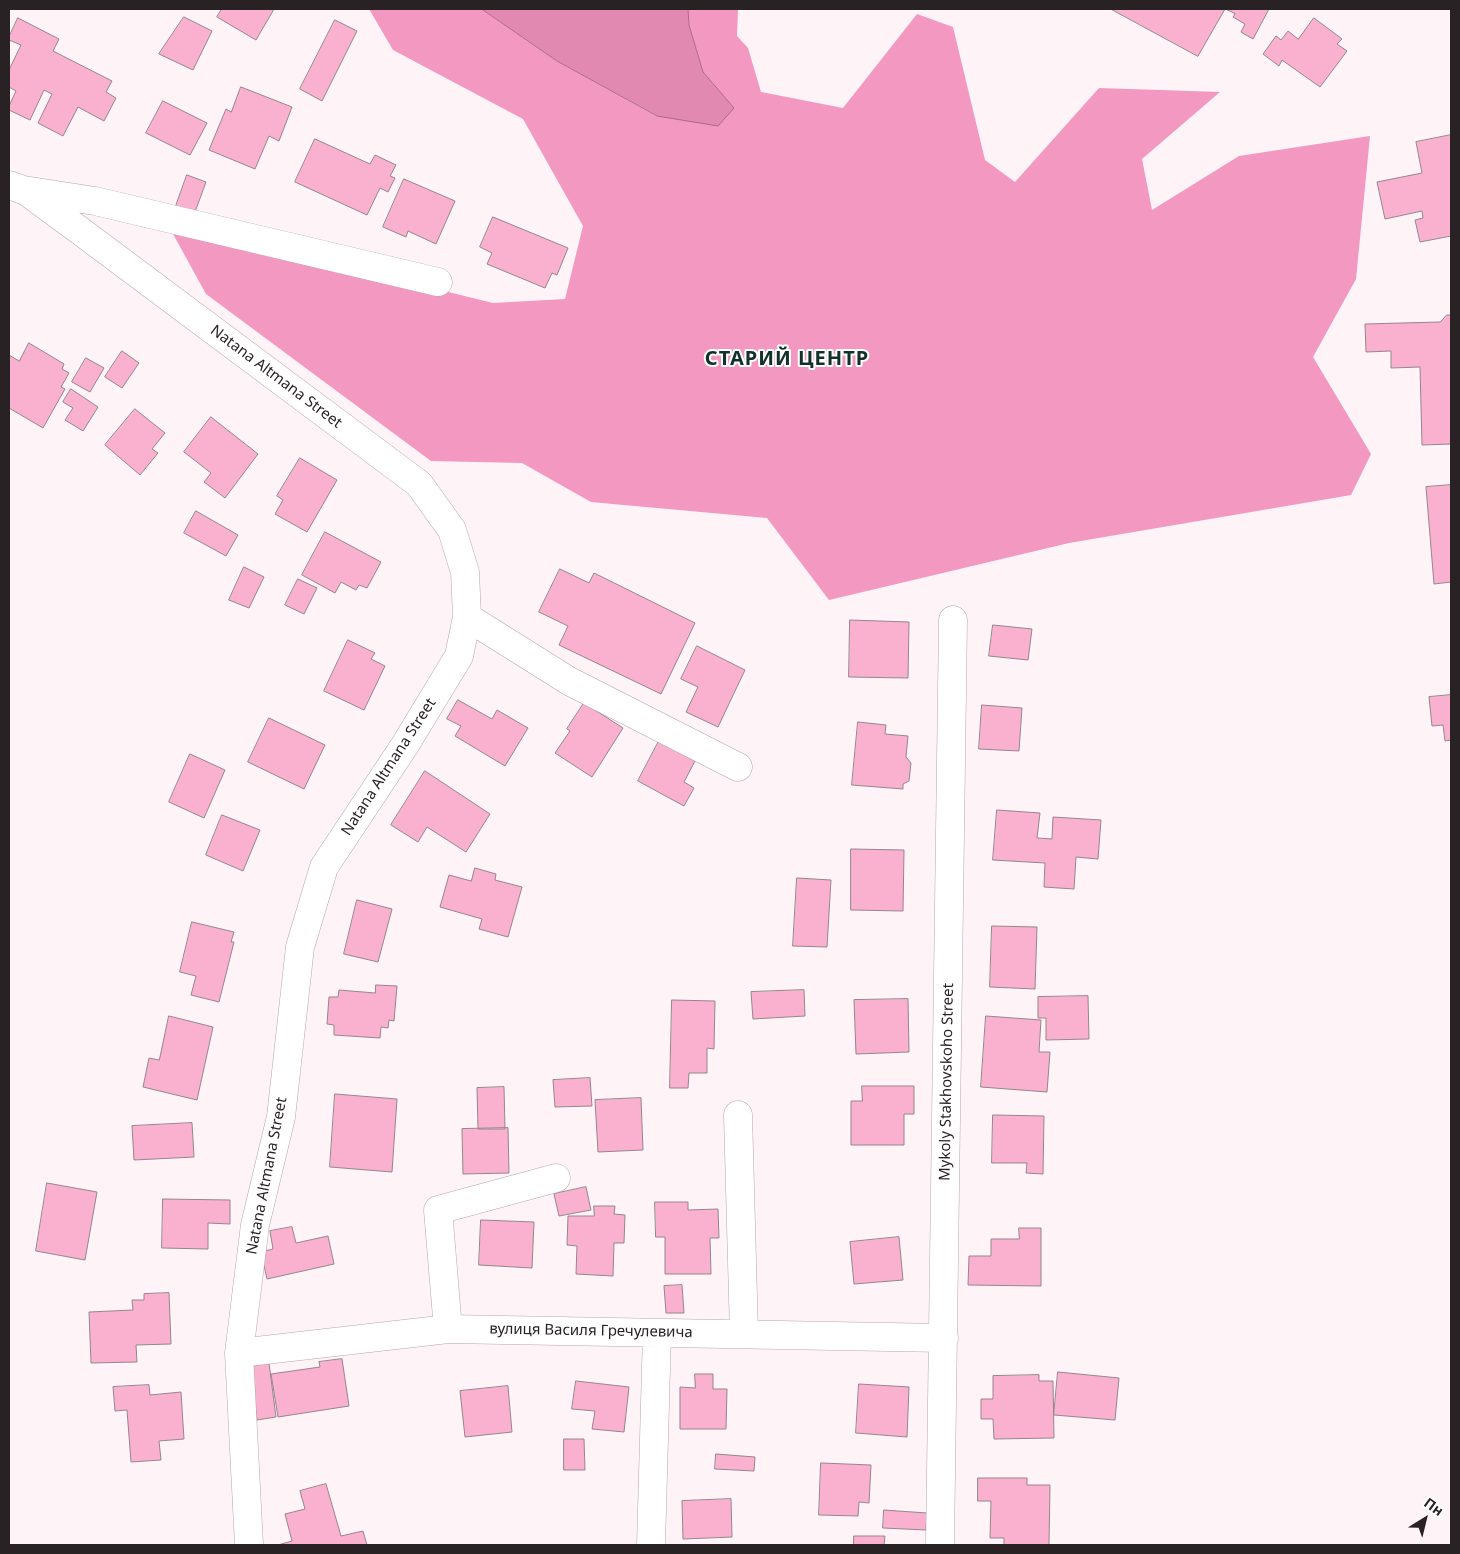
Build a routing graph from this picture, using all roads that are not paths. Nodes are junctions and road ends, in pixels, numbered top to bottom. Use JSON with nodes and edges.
{"nodes":[{"id":1,"x":17,"y":188,"type":"edge"},
{"id":2,"x":438,"y":282,"type":"dead end"},
{"id":3,"x":467,"y":617,"type":"junction"},
{"id":4,"x":953,"y":620,"type":"dead end"},
{"id":5,"x":738,"y":767,"type":"dead end"},
{"id":6,"x":738,"y":1115,"type":"dead end"},
{"id":7,"x":556,"y":1178,"type":"dead end"},
{"id":8,"x":448,"y":1329,"type":"junction"},
{"id":9,"x":657,"y":1332,"type":"junction"},
{"id":10,"x":744,"y":1334,"type":"junction"},
{"id":11,"x":944,"y":1338,"type":"junction"},
{"id":12,"x":239,"y":1353,"type":"junction"},
{"id":13,"x":249,"y":1545,"type":"edge"},
{"id":14,"x":651,"y":1545,"type":"edge"},
{"id":15,"x":940,"y":1545,"type":"edge"}],
"edges":[{"from":1,"to":2,"type":"street","name":"Natana Altmana Street"},
{"from":1,"to":3,"type":"street","name":"Natana Altmana Street"},
{"from":3,"to":5,"type":"street"},
{"from":3,"to":12,"type":"street","name":"Natana Altmana Street"},
{"from":4,"to":11,"type":"street","name":"Mykoly Stakhovskoho Street"},
{"from":6,"to":10,"type":"street"},
{"from":7,"to":8,"type":"street"},
{"from":8,"to":9,"type":"street","name":"вулиця Василя Гречулевича"},
{"from":8,"to":12,"type":"street","name":"вулиця Василя Гречулевича"},
{"from":9,"to":10,"type":"street","name":"вулиця Василя Гречулевича"},
{"from":9,"to":14,"type":"street"},
{"from":10,"to":11,"type":"street","name":"вулиця Василя Гречулевича"},
{"from":11,"to":15,"type":"street","name":"Mykoly Stakhovskoho Street"},
{"from":12,"to":13,"type":"street","name":"Natana Altmana Street"}]}
